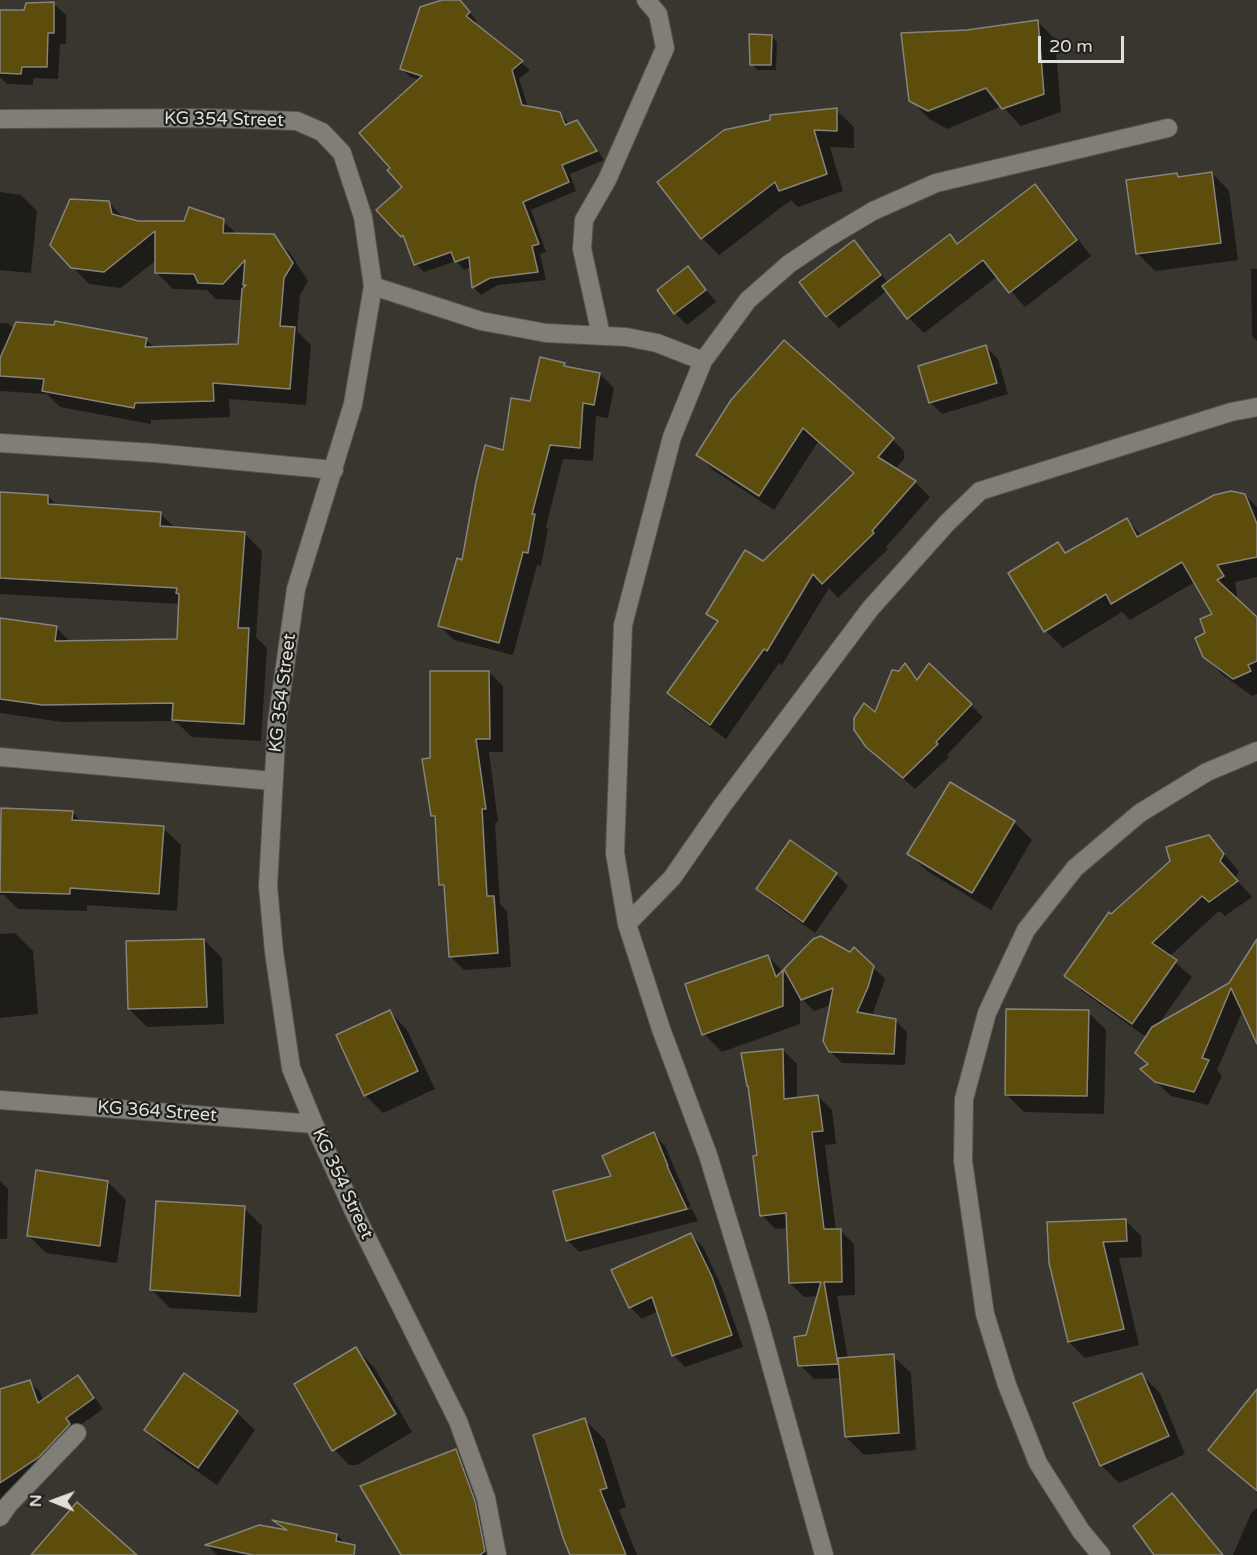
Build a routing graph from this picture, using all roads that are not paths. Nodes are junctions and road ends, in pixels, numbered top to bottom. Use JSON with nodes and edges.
{"nodes":[{"id":1,"x":646,"y":0,"type":"edge"},
{"id":2,"x":0,"y":119,"type":"edge"},
{"id":3,"x":1168,"y":128,"type":"dead end"},
{"id":4,"x":373,"y":286,"type":"junction"},
{"id":5,"x":601,"y":335,"type":"junction"},
{"id":6,"x":703,"y":361,"type":"junction"},
{"id":7,"x":1257,"y":407,"type":"edge"},
{"id":8,"x":0,"y":443,"type":"edge"},
{"id":9,"x":334,"y":470,"type":"junction"},
{"id":10,"x":1257,"y":751,"type":"edge"},
{"id":11,"x":0,"y":757,"type":"edge"},
{"id":12,"x":273,"y":781,"type":"junction"},
{"id":13,"x":627,"y":924,"type":"junction"},
{"id":14,"x":0,"y":1100,"type":"edge"},
{"id":15,"x":314,"y":1124,"type":"junction"},
{"id":16,"x":76,"y":1433,"type":"dead end"},
{"id":17,"x":0,"y":1517,"type":"edge"},
{"id":18,"x":497,"y":1555,"type":"edge"},
{"id":19,"x":824,"y":1555,"type":"edge"},
{"id":20,"x":1101,"y":1555,"type":"edge"}],
"edges":[{"from":1,"to":5,"type":"street"},
{"from":2,"to":4,"type":"street","name":"KG 354 Street"},
{"from":3,"to":6,"type":"street"},
{"from":4,"to":5,"type":"street"},
{"from":4,"to":9,"type":"street","name":"KG 354 Street"},
{"from":5,"to":6,"type":"street"},
{"from":6,"to":13,"type":"street"},
{"from":7,"to":13,"type":"street"},
{"from":8,"to":9,"type":"street"},
{"from":9,"to":12,"type":"street","name":"KG 354 Street"},
{"from":10,"to":20,"type":"street"},
{"from":11,"to":12,"type":"street"},
{"from":12,"to":15,"type":"street","name":"KG 354 Street"},
{"from":13,"to":19,"type":"street"},
{"from":14,"to":15,"type":"street","name":"KG 364 Street"},
{"from":15,"to":18,"type":"street","name":"KG 354 Street"},
{"from":16,"to":17,"type":"street"}]}
